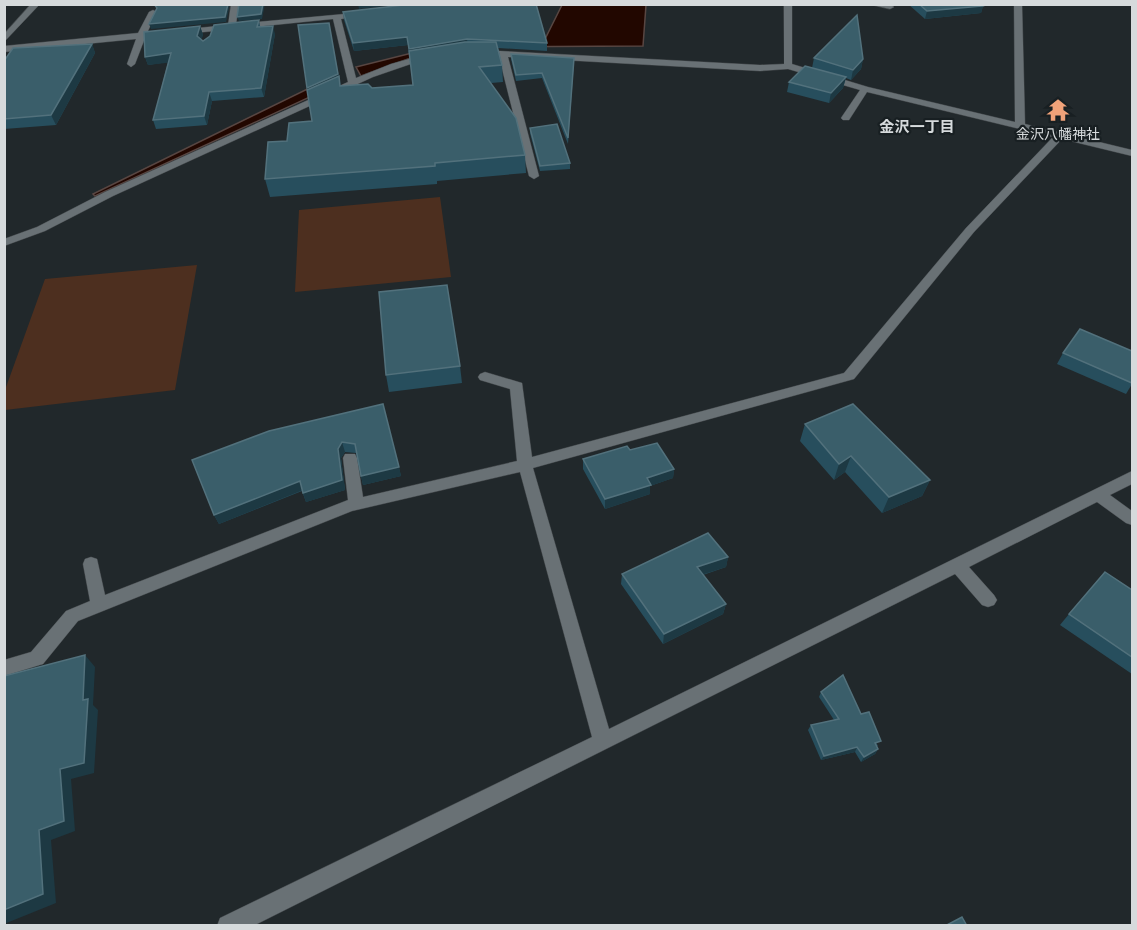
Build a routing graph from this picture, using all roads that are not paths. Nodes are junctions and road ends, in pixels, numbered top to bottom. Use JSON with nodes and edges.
{"nodes":[{"id":1,"x":36,"y":4,"type":"edge"},
{"id":2,"x":235,"y":4,"type":"edge"},
{"id":3,"x":789,"y":4,"type":"edge"},
{"id":4,"x":872,"y":4,"type":"edge"},
{"id":5,"x":1018,"y":4,"type":"edge"},
{"id":6,"x":890,"y":7,"type":"dead end"},
{"id":7,"x":153,"y":12,"type":"edge"},
{"id":8,"x":370,"y":14,"type":"edge"},
{"id":9,"x":337,"y":17,"type":"junction"},
{"id":10,"x":232,"y":26,"type":"junction"},
{"id":11,"x":141,"y":36,"type":"junction"},
{"id":12,"x":4,"y":40,"type":"edge"},
{"id":13,"x":4,"y":49,"type":"edge"},
{"id":14,"x":468,"y":52,"type":"edge"},
{"id":15,"x":503,"y":54,"type":"junction"},
{"id":16,"x":438,"y":55,"type":"edge"},
{"id":17,"x":131,"y":64,"type":"dead end"},
{"id":18,"x":788,"y":66,"type":"junction"},
{"id":19,"x":353,"y":83,"type":"junction"},
{"id":20,"x":865,"y":89,"type":"junction"},
{"id":21,"x":846,"y":118,"type":"dead end"},
{"id":22,"x":1020,"y":125,"type":"junction"},
{"id":23,"x":1060,"y":135,"type":"junction"},
{"id":24,"x":1132,"y":153,"type":"edge"},
{"id":25,"x":534,"y":176,"type":"dead end"},
{"id":26,"x":4,"y":243,"type":"edge"},
{"id":27,"x":485,"y":378,"type":"dead end"},
{"id":28,"x":350,"y":458,"type":"edge"},
{"id":29,"x":525,"y":465,"type":"junction"},
{"id":30,"x":1132,"y":477,"type":"edge"},
{"id":31,"x":1098,"y":494,"type":"junction"},
{"id":32,"x":356,"y":504,"type":"junction"},
{"id":33,"x":1132,"y":519,"type":"edge"},
{"id":34,"x":91,"y":564,"type":"dead end"},
{"id":35,"x":957,"y":565,"type":"junction"},
{"id":36,"x":988,"y":600,"type":"dead end"},
{"id":37,"x":99,"y":606,"type":"junction"},
{"id":38,"x":4,"y":668,"type":"edge"},
{"id":39,"x":603,"y":742,"type":"junction"},
{"id":40,"x":228,"y":926,"type":"edge"}],
"edges":[{"from":1,"to":12,"type":"street"},
{"from":2,"to":10,"type":"street"},
{"from":3,"to":18,"type":"street"},
{"from":4,"to":6,"type":"street"},
{"from":5,"to":22,"type":"street"},
{"from":7,"to":11,"type":"street"},
{"from":8,"to":9,"type":"street"},
{"from":9,"to":10,"type":"street"},
{"from":9,"to":19,"type":"street"},
{"from":10,"to":11,"type":"street"},
{"from":11,"to":13,"type":"street"},
{"from":11,"to":17,"type":"street"},
{"from":14,"to":15,"type":"street"},
{"from":15,"to":18,"type":"street"},
{"from":15,"to":25,"type":"street"},
{"from":16,"to":19,"type":"street"},
{"from":18,"to":20,"type":"street"},
{"from":19,"to":26,"type":"street"},
{"from":20,"to":21,"type":"street"},
{"from":20,"to":22,"type":"street"},
{"from":22,"to":23,"type":"street"},
{"from":23,"to":24,"type":"street"},
{"from":23,"to":29,"type":"street"},
{"from":27,"to":29,"type":"street"},
{"from":28,"to":32,"type":"street"},
{"from":29,"to":32,"type":"street"},
{"from":29,"to":39,"type":"street"},
{"from":30,"to":31,"type":"street"},
{"from":31,"to":33,"type":"street"},
{"from":31,"to":35,"type":"street"},
{"from":32,"to":37,"type":"street"},
{"from":34,"to":37,"type":"street"},
{"from":35,"to":36,"type":"street"},
{"from":35,"to":39,"type":"street"},
{"from":37,"to":38,"type":"street"},
{"from":39,"to":40,"type":"street"}]}
